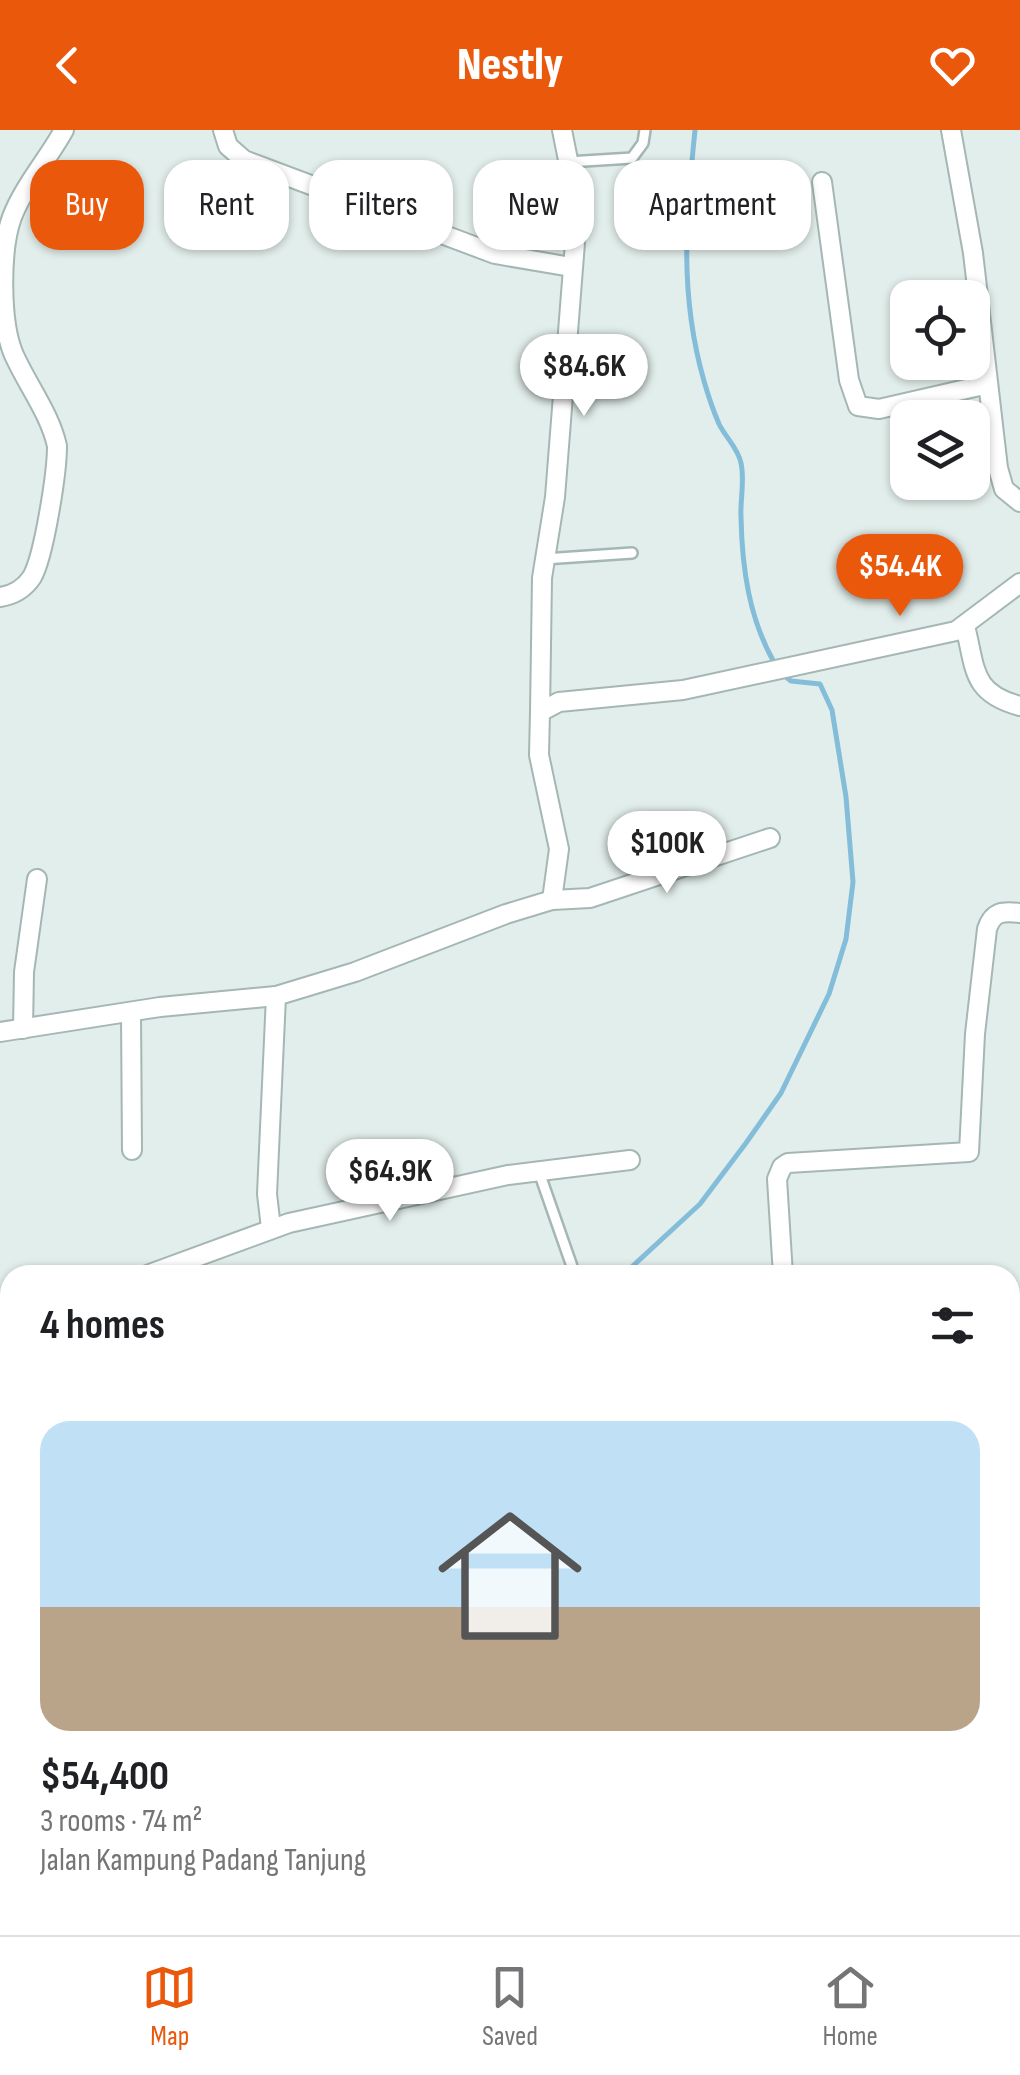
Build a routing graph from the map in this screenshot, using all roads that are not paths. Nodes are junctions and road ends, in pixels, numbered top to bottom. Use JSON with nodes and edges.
{"nodes":[{"id":1,"x":64,"y":130,"type":"edge"},
{"id":2,"x":222,"y":130,"type":"edge"},
{"id":3,"x":562,"y":130,"type":"edge"},
{"id":4,"x":645,"y":130,"type":"edge"},
{"id":5,"x":951,"y":130,"type":"edge"},
{"id":6,"x":568,"y":160,"type":"edge"},
{"id":7,"x":594,"y":160,"type":"edge"},
{"id":8,"x":822,"y":182,"type":"dead end"},
{"id":9,"x":573,"y":250,"type":"edge"},
{"id":10,"x":571,"y":268,"type":"junction"},
{"id":11,"x":988,"y":384,"type":"junction"},
{"id":12,"x":1020,"y":502,"type":"edge"},
{"id":13,"x":632,"y":553,"type":"dead end"},
{"id":14,"x":544,"y":559,"type":"junction"},
{"id":15,"x":1020,"y":583,"type":"edge"},
{"id":16,"x":0,"y":597,"type":"edge"},
{"id":17,"x":964,"y":626,"type":"junction"},
{"id":18,"x":1020,"y":706,"type":"edge"},
{"id":19,"x":540,"y":712,"type":"junction"},
{"id":20,"x":770,"y":838,"type":"dead end"},
{"id":21,"x":37,"y":880,"type":"dead end"},
{"id":22,"x":552,"y":900,"type":"junction"},
{"id":23,"x":1020,"y":913,"type":"edge"},
{"id":24,"x":276,"y":996,"type":"junction"},
{"id":25,"x":132,"y":1012,"type":"junction"},
{"id":26,"x":24,"y":1028,"type":"junction"},
{"id":27,"x":0,"y":1032,"type":"edge"},
{"id":28,"x":132,"y":1150,"type":"dead end"},
{"id":29,"x":630,"y":1160,"type":"dead end"},
{"id":30,"x":539,"y":1172,"type":"junction"},
{"id":31,"x":272,"y":1228,"type":"junction"},
{"id":32,"x":174,"y":1265,"type":"edge"},
{"id":33,"x":572,"y":1265,"type":"edge"},
{"id":34,"x":782,"y":1265,"type":"edge"},
{"id":35,"x":283,"y":1935,"type":"edge"},
{"id":36,"x":312,"y":1935,"type":"edge"}],
"edges":[{"from":1,"to":16,"type":"street"},
{"from":2,"to":10,"type":"street"},
{"from":3,"to":6,"type":"street"},
{"from":4,"to":7,"type":"lane"},
{"from":5,"to":11,"type":"street"},
{"from":8,"to":11,"type":"street"},
{"from":9,"to":10,"type":"street"},
{"from":10,"to":14,"type":"street"},
{"from":11,"to":12,"type":"street"},
{"from":13,"to":14,"type":"lane"},
{"from":14,"to":19,"type":"street"},
{"from":15,"to":17,"type":"street"},
{"from":17,"to":18,"type":"street"},
{"from":17,"to":19,"type":"street"},
{"from":19,"to":22,"type":"street"},
{"from":20,"to":22,"type":"street"},
{"from":21,"to":26,"type":"street"},
{"from":22,"to":24,"type":"street"},
{"from":23,"to":34,"type":"street"},
{"from":24,"to":25,"type":"street"},
{"from":24,"to":31,"type":"street"},
{"from":25,"to":26,"type":"street"},
{"from":25,"to":28,"type":"street"},
{"from":26,"to":27,"type":"street"},
{"from":29,"to":30,"type":"street"},
{"from":30,"to":31,"type":"street"},
{"from":30,"to":33,"type":"lane"},
{"from":31,"to":32,"type":"street"},
{"from":35,"to":36,"type":"street"}]}
